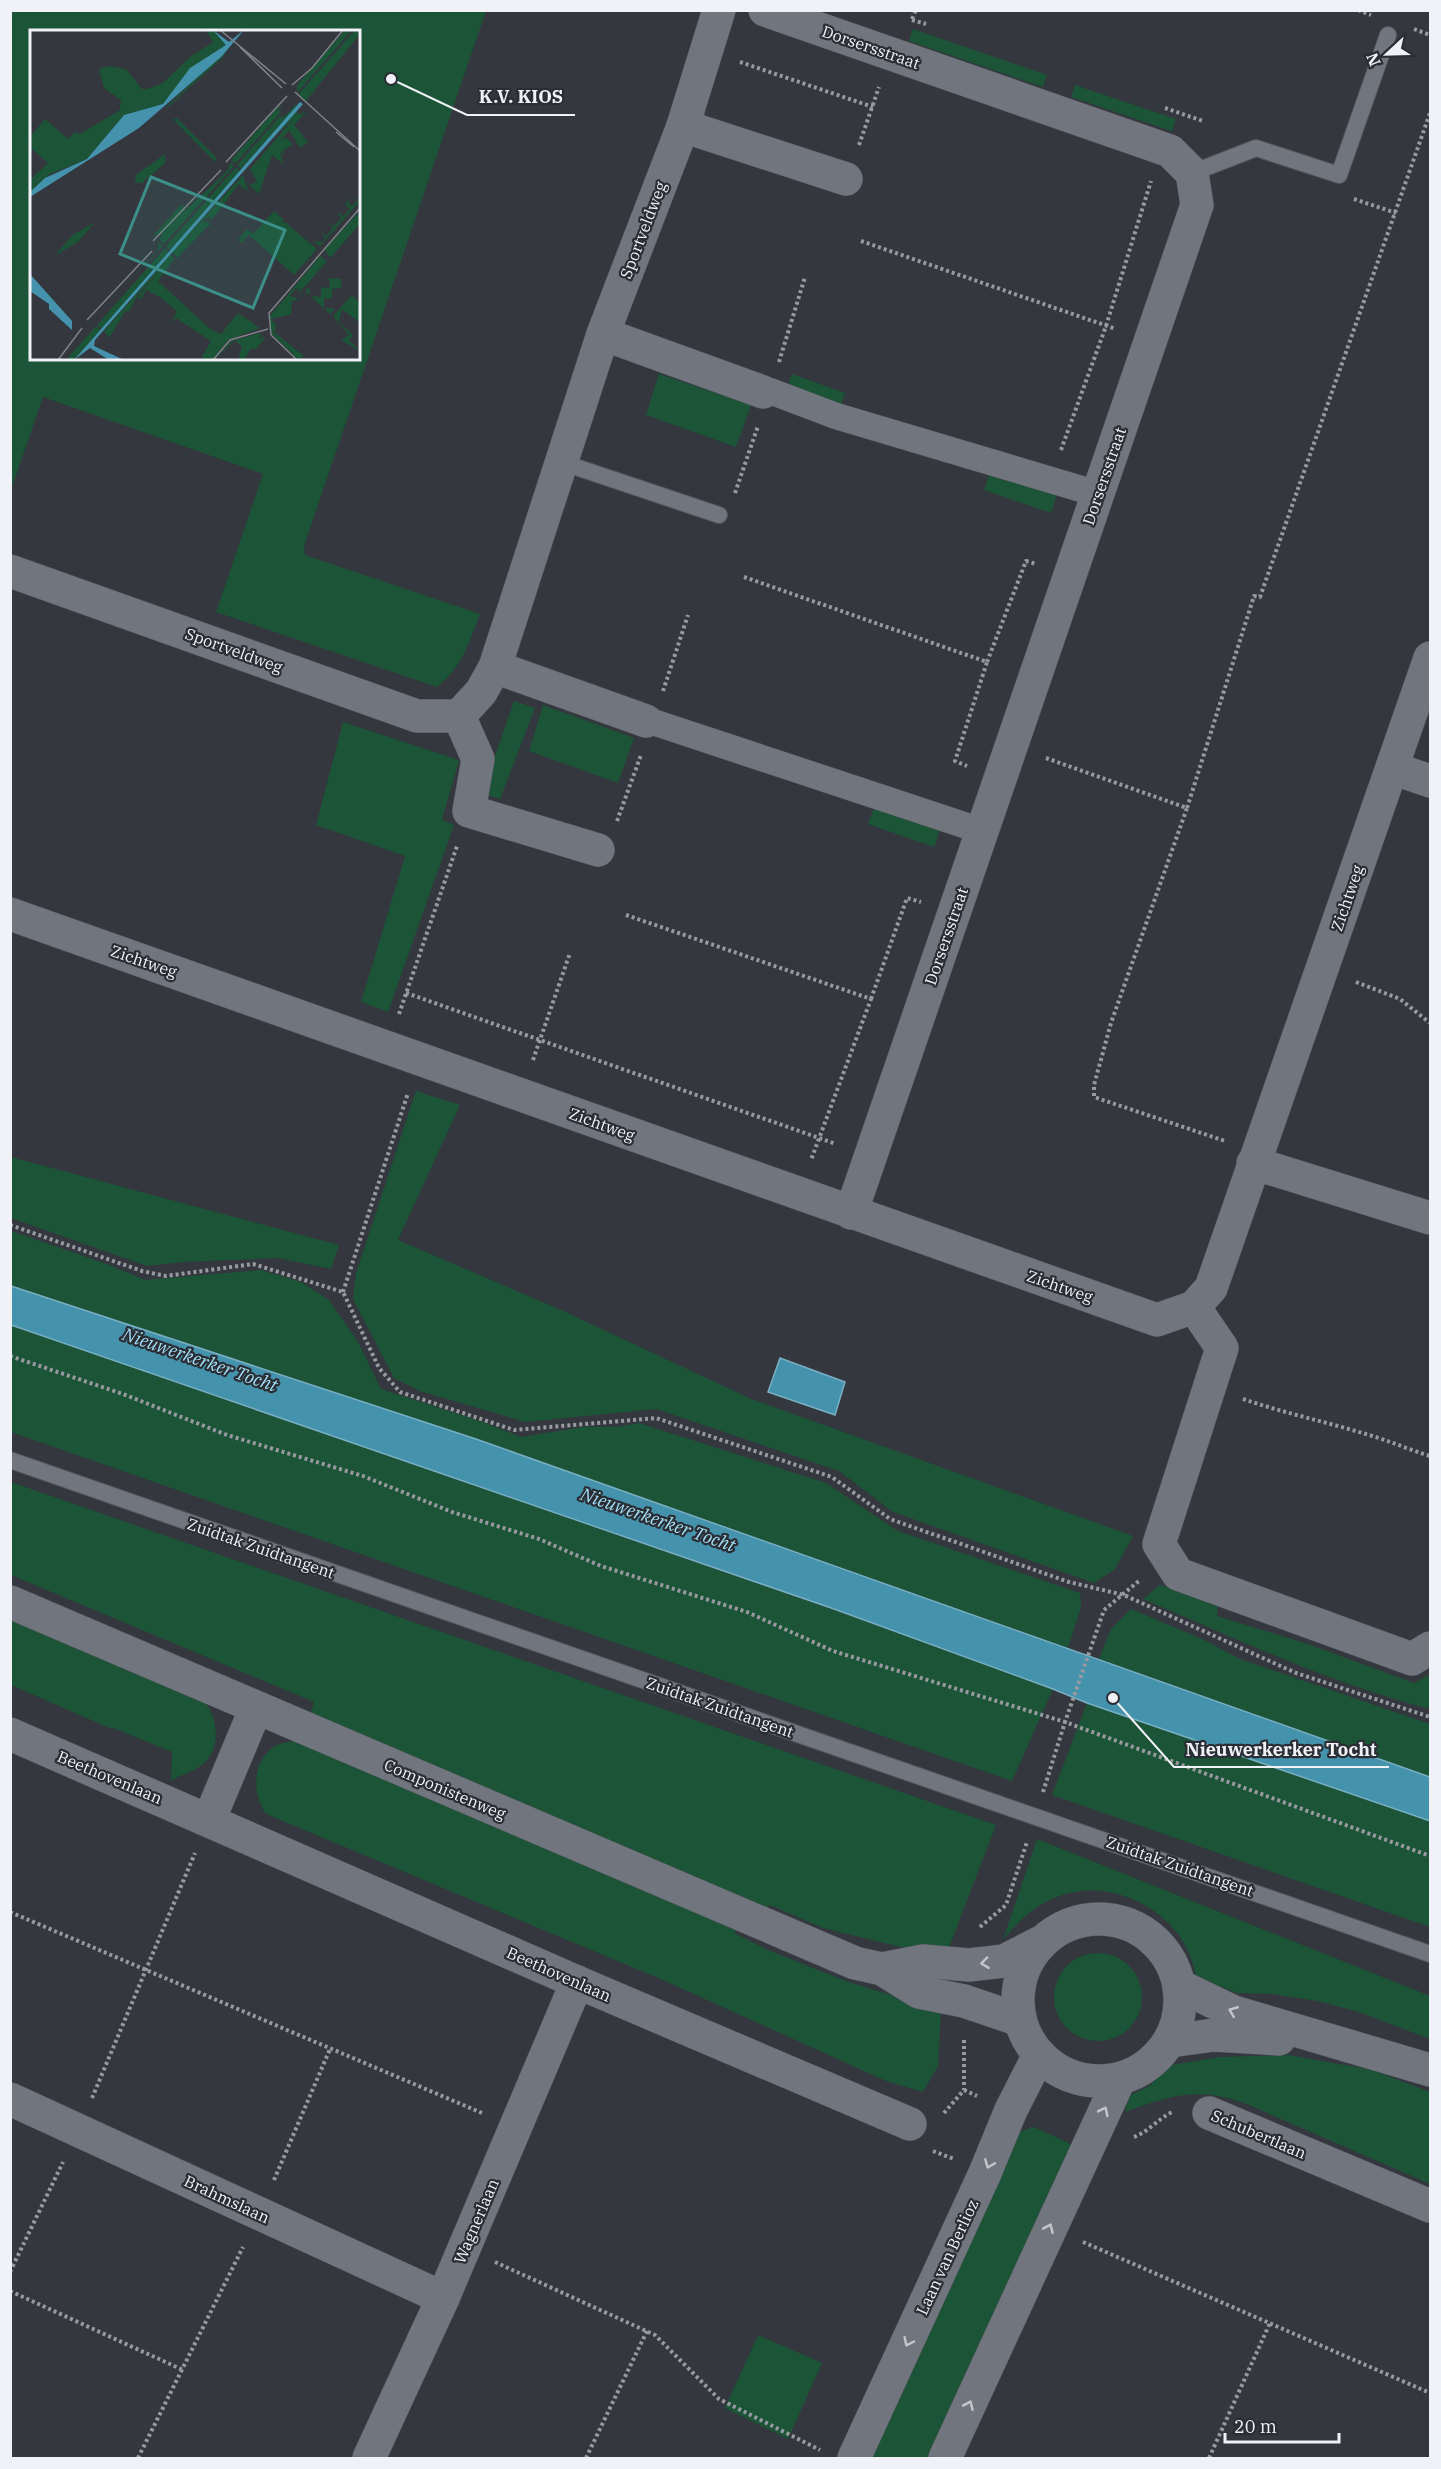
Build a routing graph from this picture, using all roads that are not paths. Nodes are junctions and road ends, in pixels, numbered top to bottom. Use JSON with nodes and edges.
{"nodes":[{"id":1,"x":719,"y":10,"type":"edge"},
{"id":2,"x":765,"y":10,"type":"edge"},
{"id":3,"x":1388,"y":35,"type":"dead end"},
{"id":4,"x":683,"y":126,"type":"junction"},
{"id":5,"x":1192,"y":173,"type":"junction"},
{"id":6,"x":846,"y":179,"type":"road end"},
{"id":7,"x":603,"y":334,"type":"junction"},
{"id":8,"x":767,"y":391,"type":"joint"},
{"id":9,"x":561,"y":462,"type":"junction"},
{"id":10,"x":1098,"y":494,"type":"junction"},
{"id":11,"x":719,"y":515,"type":"road end"},
{"id":12,"x":10,"y":571,"type":"edge"},
{"id":13,"x":1431,"y":658,"type":"edge"},
{"id":14,"x":495,"y":668,"type":"junction"},
{"id":15,"x":459,"y":716,"type":"junction"},
{"id":16,"x":649,"y":722,"type":"joint"},
{"id":17,"x":1392,"y":768,"type":"junction"},
{"id":18,"x":1431,"y":781,"type":"edge"},
{"id":19,"x":982,"y":831,"type":"junction"},
{"id":20,"x":598,"y":850,"type":"dead end"},
{"id":21,"x":10,"y":914,"type":"edge"},
{"id":22,"x":1244,"y":1154,"type":"junction"},
{"id":23,"x":851,"y":1213,"type":"junction"},
{"id":24,"x":1431,"y":1218,"type":"edge"},
{"id":25,"x":1194,"y":1307,"type":"junction"},
{"id":26,"x":10,"y":1460,"type":"edge"},
{"id":27,"x":10,"y":1602,"type":"edge"},
{"id":28,"x":1431,"y":1648,"type":"edge"},
{"id":29,"x":256,"y":1708,"type":"junction"},
{"id":30,"x":10,"y":1734,"type":"edge"},
{"id":31,"x":209,"y":1820,"type":"junction"},
{"id":32,"x":1039,"y":1944,"type":"junction"},
{"id":33,"x":1431,"y":1954,"type":"edge"},
{"id":34,"x":882,"y":1969,"type":"junction"},
{"id":35,"x":577,"y":1982,"type":"junction"},
{"id":36,"x":1180,"y":1986,"type":"junction"},
{"id":37,"x":1020,"y":2020,"type":"junction"},
{"id":38,"x":1170,"y":2041,"type":"junction"},
{"id":39,"x":1350,"y":2045,"type":"junction"},
{"id":40,"x":1039,"y":2055,"type":"junction"},
{"id":41,"x":1431,"y":2070,"type":"edge"},
{"id":42,"x":1119,"y":2080,"type":"junction"},
{"id":43,"x":10,"y":2099,"type":"edge"},
{"id":44,"x":1209,"y":2113,"type":"road end"},
{"id":45,"x":920,"y":2137,"type":"road end"},
{"id":46,"x":1431,"y":2206,"type":"edge"},
{"id":47,"x":443,"y":2298,"type":"junction"},
{"id":48,"x":838,"y":2455,"type":"edge"},
{"id":49,"x":369,"y":2458,"type":"edge"},
{"id":50,"x":945,"y":2458,"type":"edge"}],
"edges":[{"from":1,"to":4,"type":"street","name":"Sportveldweg"},
{"from":2,"to":5,"type":"street","name":"Dorsersstraat"},
{"from":3,"to":5,"type":"lane"},
{"from":4,"to":6,"type":"street"},
{"from":4,"to":7,"type":"street","name":"Sportveldweg"},
{"from":5,"to":10,"type":"street","name":"Dorsersstraat"},
{"from":7,"to":8,"type":"street"},
{"from":7,"to":9,"type":"street","name":"Sportveldweg"},
{"from":8,"to":10,"type":"street"},
{"from":9,"to":11,"type":"lane"},
{"from":9,"to":14,"type":"street","name":"Sportveldweg"},
{"from":10,"to":19,"type":"street","name":"Dorsersstraat"},
{"from":12,"to":15,"type":"street","name":"Sportveldweg"},
{"from":13,"to":17,"type":"street","name":"Zichtweg"},
{"from":14,"to":15,"type":"street","name":"Sportveldweg"},
{"from":14,"to":16,"type":"street"},
{"from":15,"to":20,"type":"street"},
{"from":16,"to":19,"type":"street"},
{"from":17,"to":18,"type":"street"},
{"from":17,"to":22,"type":"street","name":"Zichtweg"},
{"from":19,"to":23,"type":"street","name":"Dorsersstraat"},
{"from":21,"to":23,"type":"street","name":"Zichtweg"},
{"from":22,"to":24,"type":"street"},
{"from":22,"to":25,"type":"street","name":"Zichtweg"},
{"from":23,"to":25,"type":"street","name":"Zichtweg"},
{"from":25,"to":28,"type":"street"},
{"from":26,"to":33,"type":"lane","name":"Zuidtak Zuidtangent"},
{"from":27,"to":29,"type":"street","name":"Componistenweg"},
{"from":29,"to":31,"type":"street"},
{"from":29,"to":34,"type":"street","name":"Componistenweg"},
{"from":30,"to":31,"type":"street","name":"Beethovenlaan"},
{"from":31,"to":35,"type":"street","name":"Beethovenlaan"},
{"from":32,"to":34,"type":"street","name":"Componistenweg","one_way":true},
{"from":32,"to":36,"type":"street"},
{"from":32,"to":37,"type":"street"},
{"from":34,"to":37,"type":"street","name":"Componistenweg"},
{"from":35,"to":45,"type":"street","name":"Beethovenlaan"},
{"from":35,"to":47,"type":"street","name":"Wagnerlaan"},
{"from":36,"to":38,"type":"street"},
{"from":39,"to":36,"type":"street","one_way":true},
{"from":37,"to":40,"type":"street"},
{"from":38,"to":39,"type":"street"},
{"from":38,"to":42,"type":"street"},
{"from":39,"to":41,"type":"street"},
{"from":40,"to":42,"type":"street"},
{"from":40,"to":48,"type":"street","name":"Laan van Berlioz","one_way":true},
{"from":50,"to":42,"type":"street","one_way":true},
{"from":43,"to":47,"type":"street","name":"Brahmslaan"},
{"from":44,"to":46,"type":"street","name":"Schubertlaan"},
{"from":47,"to":49,"type":"street","name":"Wagnerlaan"}]}
